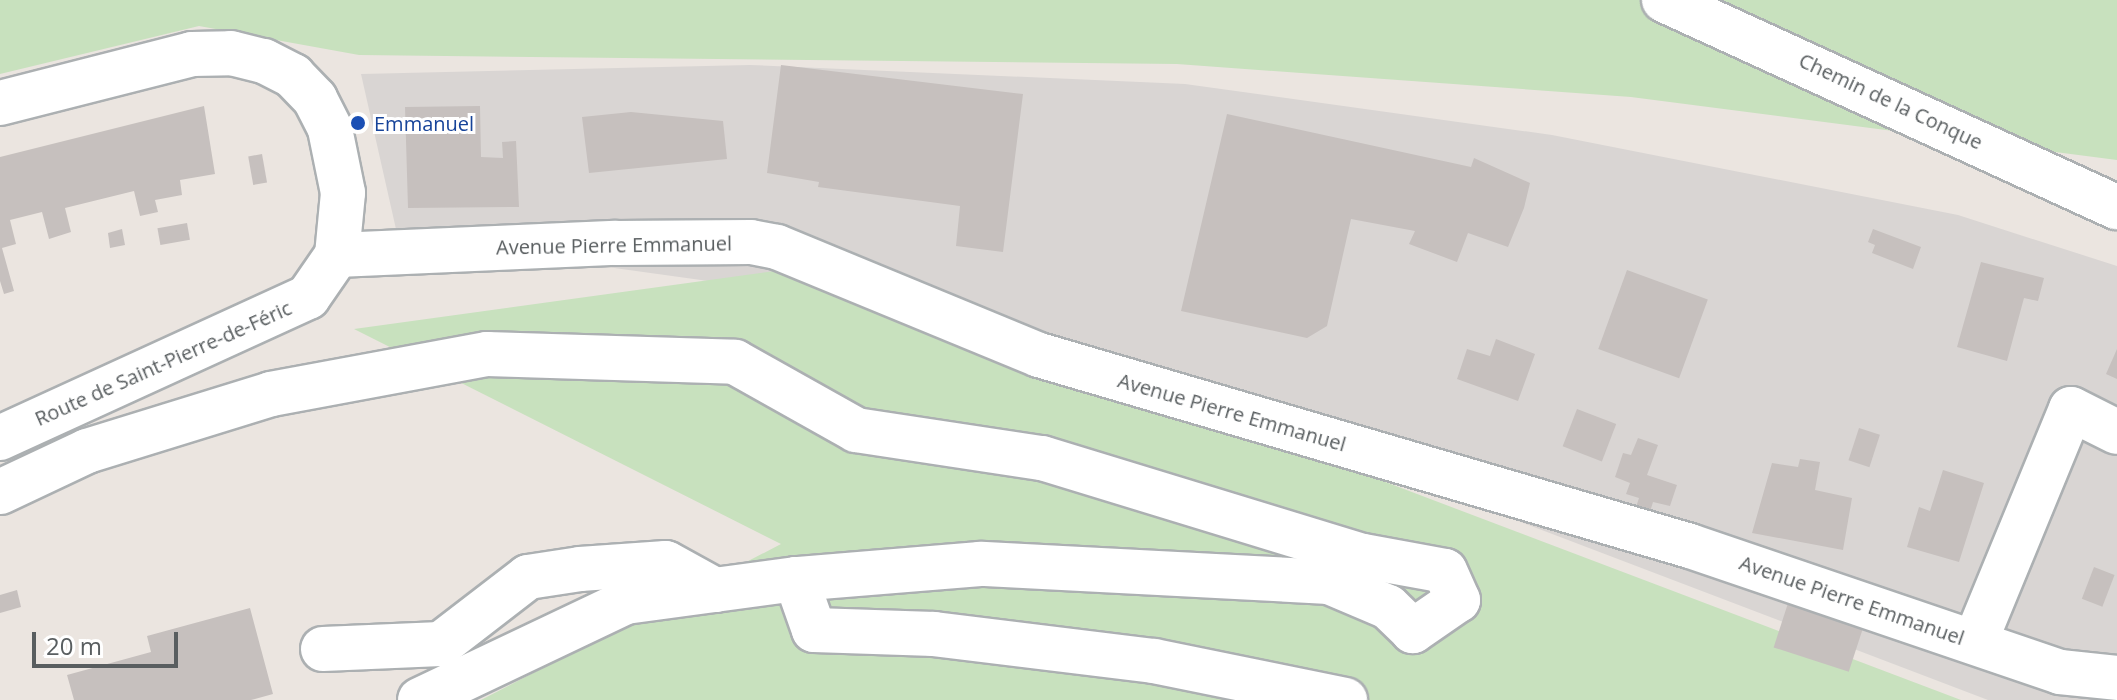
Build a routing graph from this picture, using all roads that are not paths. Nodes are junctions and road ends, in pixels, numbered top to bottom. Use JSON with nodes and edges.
{"nodes":[{"id":1,"x":1664,"y":0,"type":"edge"},
{"id":2,"x":0,"y":103,"type":"edge"},
{"id":3,"x":2117,"y":207,"type":"edge"},
{"id":4,"x":337,"y":255,"type":"junction"},
{"id":5,"x":2117,"y":432,"type":"edge"},
{"id":6,"x":0,"y":438,"type":"edge"},
{"id":7,"x":0,"y":492,"type":"edge"},
{"id":8,"x":796,"y":579,"type":"junction"},
{"id":9,"x":715,"y":590,"type":"junction"},
{"id":10,"x":1975,"y":642,"type":"junction"},
{"id":11,"x":323,"y":649,"type":"dead end"},
{"id":12,"x":2117,"y":678,"type":"edge"},
{"id":13,"x":420,"y":700,"type":"edge"},
{"id":14,"x":1345,"y":700,"type":"edge"}],
"edges":[{"from":1,"to":3,"type":"street","name":"Chemin de la Conque"},
{"from":2,"to":4,"type":"street","name":"Route de Saint-Pierre-de-Féric"},
{"from":4,"to":6,"type":"street","name":"Route de Saint-Pierre-de-Féric"},
{"from":4,"to":10,"type":"street","name":"Avenue Pierre Emmanuel"},
{"from":5,"to":10,"type":"street"},
{"from":7,"to":8,"type":"street"},
{"from":8,"to":9,"type":"street"},
{"from":8,"to":14,"type":"street"},
{"from":9,"to":11,"type":"street"},
{"from":9,"to":13,"type":"street"},
{"from":10,"to":12,"type":"street","name":"Avenue Pierre Emmanuel"}]}
